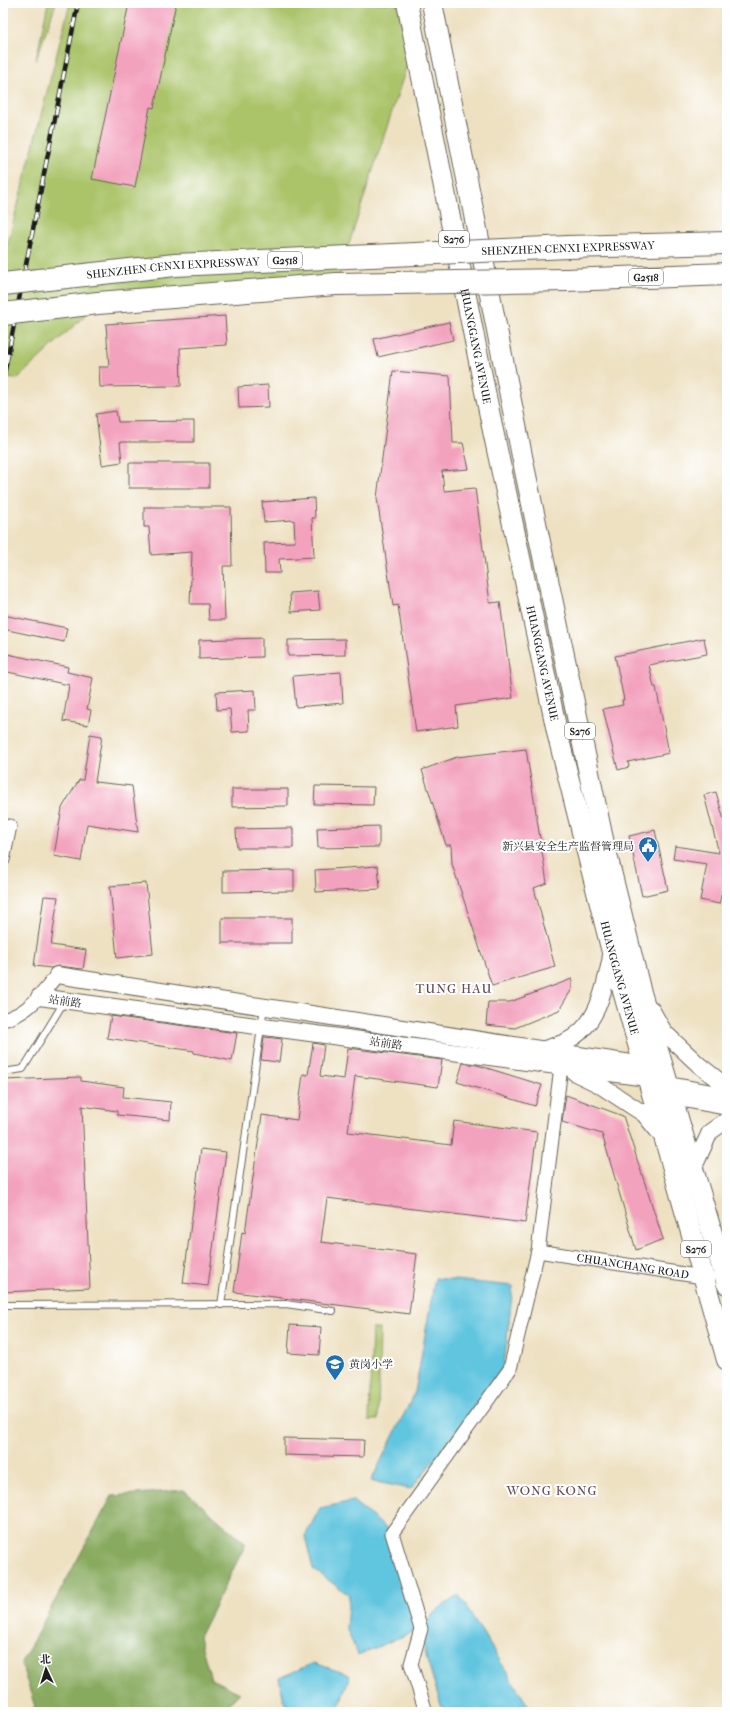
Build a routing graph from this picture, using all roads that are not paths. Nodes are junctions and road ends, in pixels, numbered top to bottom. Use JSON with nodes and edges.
{"nodes":[{"id":1,"x":407,"y":3,"type":"edge"},
{"id":2,"x":432,"y":3,"type":"edge"},
{"id":3,"x":727,"y":243,"type":"edge"},
{"id":4,"x":727,"y":274,"type":"edge"},
{"id":5,"x":3,"y":284,"type":"edge"},
{"id":6,"x":3,"y":314,"type":"edge"},
{"id":7,"x":525,"y":471,"type":"junction"},
{"id":8,"x":503,"y":475,"type":"junction"},
{"id":9,"x":10,"y":826,"type":"dead end"},
{"id":10,"x":3,"y":860,"type":"edge"},
{"id":11,"x":612,"y":952,"type":"junction"},
{"id":12,"x":57,"y":975,"type":"joint"},
{"id":13,"x":640,"y":989,"type":"junction"},
{"id":14,"x":39,"y":997,"type":"junction"},
{"id":15,"x":65,"y":1001,"type":"junction"},
{"id":16,"x":264,"y":1006,"type":"junction"},
{"id":17,"x":3,"y":1020,"type":"edge"},
{"id":18,"x":261,"y":1027,"type":"junction"},
{"id":19,"x":540,"y":1051,"type":"junction"},
{"id":20,"x":561,"y":1067,"type":"junction"},
{"id":21,"x":3,"y":1072,"type":"edge"},
{"id":22,"x":646,"y":1072,"type":"junction"},
{"id":23,"x":727,"y":1087,"type":"edge"},
{"id":24,"x":671,"y":1091,"type":"junction"},
{"id":25,"x":727,"y":1096,"type":"edge"},
{"id":26,"x":727,"y":1107,"type":"edge"},
{"id":27,"x":727,"y":1120,"type":"edge"},
{"id":28,"x":664,"y":1138,"type":"junction"},
{"id":29,"x":694,"y":1167,"type":"junction"},
{"id":30,"x":538,"y":1251,"type":"junction"},
{"id":31,"x":704,"y":1278,"type":"junction"},
{"id":32,"x":726,"y":1281,"type":"edge"},
{"id":33,"x":221,"y":1304,"type":"junction"},
{"id":34,"x":3,"y":1305,"type":"edge"},
{"id":35,"x":333,"y":1311,"type":"dead end"},
{"id":36,"x":727,"y":1360,"type":"edge"},
{"id":37,"x":426,"y":1712,"type":"edge"}],
"edges":[{"from":1,"to":8,"type":"main road","name":"HUANGGANG AVENUE","number":"S276"},
{"from":2,"to":7,"type":"main road","name":"HUANGGANG AVENUE","number":"S276"},
{"from":3,"to":5,"type":"highway","name":"SHENZHEN-CENXI EXPRESSWAY","number":"G2518","bridge":true},
{"from":4,"to":6,"type":"highway","number":"G2518","bridge":true},
{"from":7,"to":8,"type":"main road"},
{"from":7,"to":13,"type":"main road","name":"HUANGGANG AVENUE","number":"S276"},
{"from":8,"to":11,"type":"main road","name":"HUANGGANG AVENUE","number":"S276"},
{"from":9,"to":10,"type":"street"},
{"from":11,"to":19,"type":"street"},
{"from":11,"to":22,"type":"main road","name":"HUANGGANG AVENUE","number":"S276"},
{"from":12,"to":14,"type":"street"},
{"from":12,"to":16,"type":"street","name":"站前路"},
{"from":13,"to":23,"type":"street"},
{"from":13,"to":24,"type":"main road","name":"HUANGGANG AVENUE","number":"S276"},
{"from":14,"to":15,"type":"street","name":"站前路"},
{"from":14,"to":17,"type":"street"},
{"from":15,"to":18,"type":"street","name":"站前路"},
{"from":15,"to":21,"type":"lane"},
{"from":16,"to":18,"type":"lane"},
{"from":16,"to":19,"type":"street","name":"站前路"},
{"from":18,"to":20,"type":"street","name":"站前路"},
{"from":18,"to":33,"type":"lane"},
{"from":19,"to":22,"type":"street","name":"站前路"},
{"from":20,"to":22,"type":"street","name":"站前路"},
{"from":20,"to":28,"type":"street"},
{"from":20,"to":30,"type":"street"},
{"from":22,"to":24,"type":"street","name":"站前路"},
{"from":22,"to":28,"type":"main road","name":"HUANGGANG AVENUE","number":"S276"},
{"from":24,"to":25,"type":"street","name":"站前路"},
{"from":24,"to":26,"type":"street","name":"站前路"},
{"from":24,"to":29,"type":"main road","name":"HUANGGANG AVENUE","number":"S276"},
{"from":27,"to":29,"type":"street"},
{"from":28,"to":31,"type":"main road","name":"HUANGGANG AVENUE","number":"S276"},
{"from":29,"to":32,"type":"main road","name":"HUANGGANG AVENUE","number":"S276"},
{"from":30,"to":31,"type":"street","name":"CHUANCHANG ROAD"},
{"from":30,"to":37,"type":"street"},
{"from":31,"to":32,"type":"street","name":"CHUANCHANG ROAD"},
{"from":31,"to":36,"type":"main road","name":"HUANGGANG AVENUE","number":"S276"},
{"from":33,"to":34,"type":"lane"},
{"from":33,"to":35,"type":"lane"}]}
